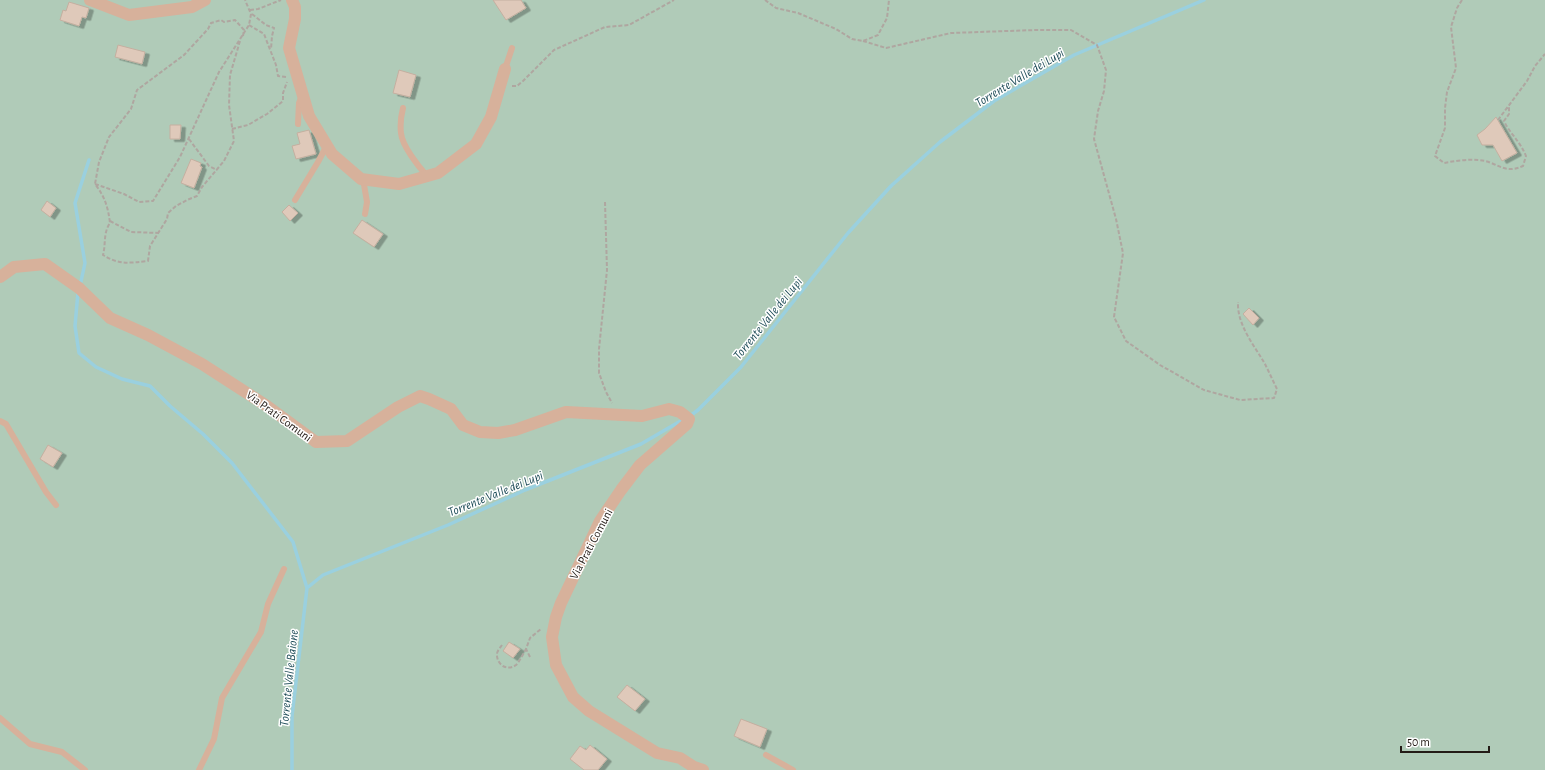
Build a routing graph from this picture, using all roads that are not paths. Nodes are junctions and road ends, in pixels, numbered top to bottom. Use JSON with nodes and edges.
{"nodes":[{"id":1,"x":90,"y":0,"type":"edge"},
{"id":2,"x":205,"y":0,"type":"edge"},
{"id":3,"x":292,"y":0,"type":"edge"},
{"id":4,"x":512,"y":48,"type":"dead end"},
{"id":5,"x":505,"y":69,"type":"joint"},
{"id":6,"x":303,"y":95,"type":"junction"},
{"id":7,"x":403,"y":108,"type":"dead end"},
{"id":8,"x":298,"y":124,"type":"dead end"},
{"id":9,"x":326,"y":145,"type":"junction"},
{"id":10,"x":428,"y":176,"type":"junction"},
{"id":11,"x":363,"y":179,"type":"junction"},
{"id":12,"x":295,"y":200,"type":"dead end"},
{"id":13,"x":365,"y":214,"type":"dead end"},
{"id":14,"x":0,"y":277,"type":"edge"},
{"id":15,"x":0,"y":421,"type":"edge"},
{"id":16,"x":56,"y":505,"type":"dead end"},
{"id":17,"x":284,"y":569,"type":"dead end"},
{"id":18,"x":0,"y":718,"type":"edge"},
{"id":19,"x":766,"y":755,"type":"dead end"},
{"id":20,"x":698,"y":769,"type":"edge"},
{"id":21,"x":85,"y":770,"type":"edge"},
{"id":22,"x":199,"y":770,"type":"edge"},
{"id":23,"x":793,"y":770,"type":"edge"}],
"edges":[{"from":1,"to":2,"type":"street"},
{"from":3,"to":6,"type":"street"},
{"from":4,"to":5,"type":"lane"},
{"from":5,"to":10,"type":"street"},
{"from":6,"to":8,"type":"lane"},
{"from":6,"to":9,"type":"street"},
{"from":7,"to":10,"type":"lane"},
{"from":9,"to":11,"type":"street"},
{"from":9,"to":12,"type":"lane"},
{"from":10,"to":11,"type":"street"},
{"from":11,"to":13,"type":"lane"},
{"from":14,"to":20,"type":"street","name":"Via Prati Comuni"},
{"from":15,"to":16,"type":"lane"},
{"from":17,"to":22,"type":"lane"},
{"from":18,"to":21,"type":"lane"},
{"from":19,"to":23,"type":"lane"}]}
